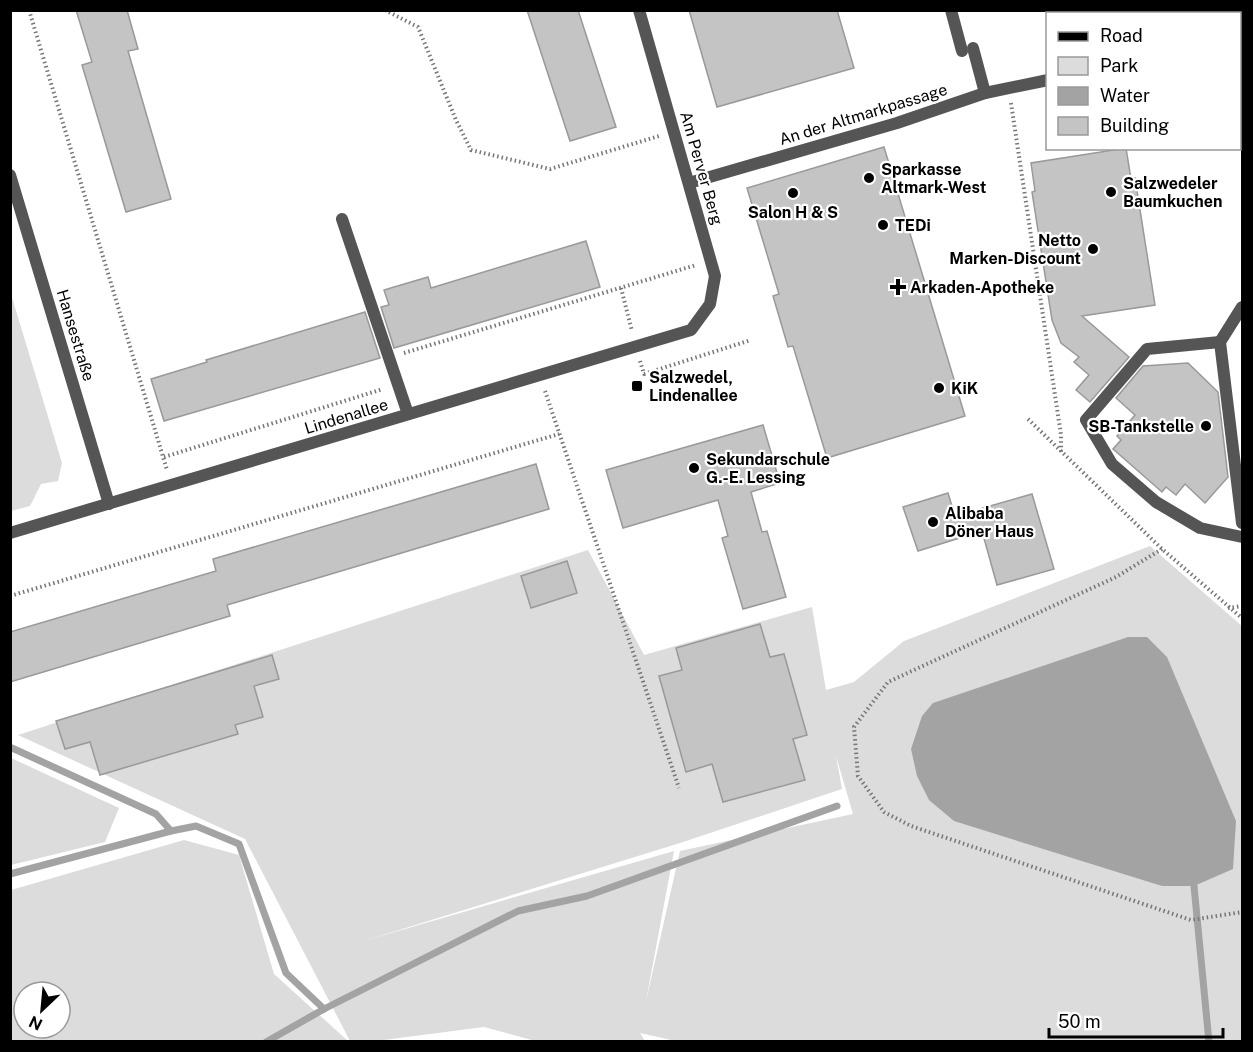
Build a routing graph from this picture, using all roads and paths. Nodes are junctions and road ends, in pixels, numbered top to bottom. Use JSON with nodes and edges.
{"nodes":[{"id":1,"x":29,"y":10,"type":"edge"},
{"id":2,"x":385,"y":10,"type":"edge"},
{"id":3,"x":639,"y":10,"type":"edge"},
{"id":4,"x":951,"y":10,"type":"edge"},
{"id":5,"x":1046,"y":80,"type":"edge"},
{"id":6,"x":1008,"y":88,"type":"junction"},
{"id":7,"x":986,"y":93,"type":"junction"},
{"id":8,"x":674,"y":132,"type":"junction"},
{"id":9,"x":10,"y":175,"type":"edge"},
{"id":10,"x":689,"y":183,"type":"junction"},
{"id":11,"x":342,"y":219,"type":"dead end"},
{"id":12,"x":711,"y":261,"type":"junction"},
{"id":13,"x":1242,"y":307,"type":"edge"},
{"id":14,"x":691,"y":330,"type":"joint"},
{"id":15,"x":1220,"y":342,"type":"junction"},
{"id":16,"x":389,"y":358,"type":"junction"},
{"id":17,"x":539,"y":375,"type":"junction"},
{"id":18,"x":398,"y":384,"type":"junction"},
{"id":19,"x":408,"y":414,"type":"junction"},
{"id":20,"x":1028,"y":419,"type":"dead end"},
{"id":21,"x":559,"y":434,"type":"junction"},
{"id":22,"x":1061,"y":453,"type":"junction"},
{"id":23,"x":164,"y":458,"type":"junction"},
{"id":24,"x":172,"y":485,"type":"junction"},
{"id":25,"x":109,"y":504,"type":"junction"},
{"id":26,"x":1242,"y":523,"type":"edge"},
{"id":27,"x":10,"y":533,"type":"edge"},
{"id":28,"x":1242,"y":537,"type":"edge"},
{"id":29,"x":1162,"y":549,"type":"junction"},
{"id":30,"x":10,"y":596,"type":"edge"},
{"id":31,"x":1242,"y":606,"type":"edge"},
{"id":32,"x":1228,"y":608,"type":"junction"},
{"id":33,"x":1242,"y":618,"type":"edge"},
{"id":34,"x":679,"y":788,"type":"dead end"},
{"id":35,"x":1242,"y":912,"type":"edge"}],
"edges":[{"from":1,"to":23,"type":"path"},
{"from":2,"to":8,"type":"path"},
{"from":3,"to":8,"type":"street","name":"Am Perver Berg"},
{"from":4,"to":7,"type":"street"},
{"from":5,"to":6,"type":"street","name":"An der Altmarkpassage"},
{"from":6,"to":7,"type":"street","name":"An der Altmarkpassage"},
{"from":6,"to":22,"type":"path"},
{"from":7,"to":10,"type":"street","name":"An der Altmarkpassage"},
{"from":8,"to":10,"type":"street","name":"Am Perver Berg"},
{"from":9,"to":25,"type":"street","name":"Hansestraße"},
{"from":10,"to":12,"type":"street","name":"Am Perver Berg"},
{"from":11,"to":16,"type":"street"},
{"from":12,"to":14,"type":"street","name":"Am Perver Berg"},
{"from":12,"to":16,"type":"path"},
{"from":13,"to":15,"type":"street"},
{"from":14,"to":17,"type":"street","name":"Lindenallee"},
{"from":15,"to":26,"type":"street"},
{"from":15,"to":28,"type":"street"},
{"from":16,"to":18,"type":"street"},
{"from":17,"to":19,"type":"street","name":"Lindenallee"},
{"from":17,"to":21,"type":"path"},
{"from":18,"to":19,"type":"street"},
{"from":18,"to":23,"type":"path"},
{"from":19,"to":24,"type":"street","name":"Lindenallee"},
{"from":20,"to":22,"type":"path"},
{"from":21,"to":30,"type":"path"},
{"from":21,"to":34,"type":"path"},
{"from":22,"to":29,"type":"path"},
{"from":23,"to":24,"type":"path"},
{"from":24,"to":25,"type":"street","name":"Lindenallee"},
{"from":25,"to":27,"type":"street","name":"Lindenallee"},
{"from":29,"to":32,"type":"path"},
{"from":29,"to":35,"type":"path"},
{"from":31,"to":32,"type":"path"},
{"from":32,"to":33,"type":"path"}]}
